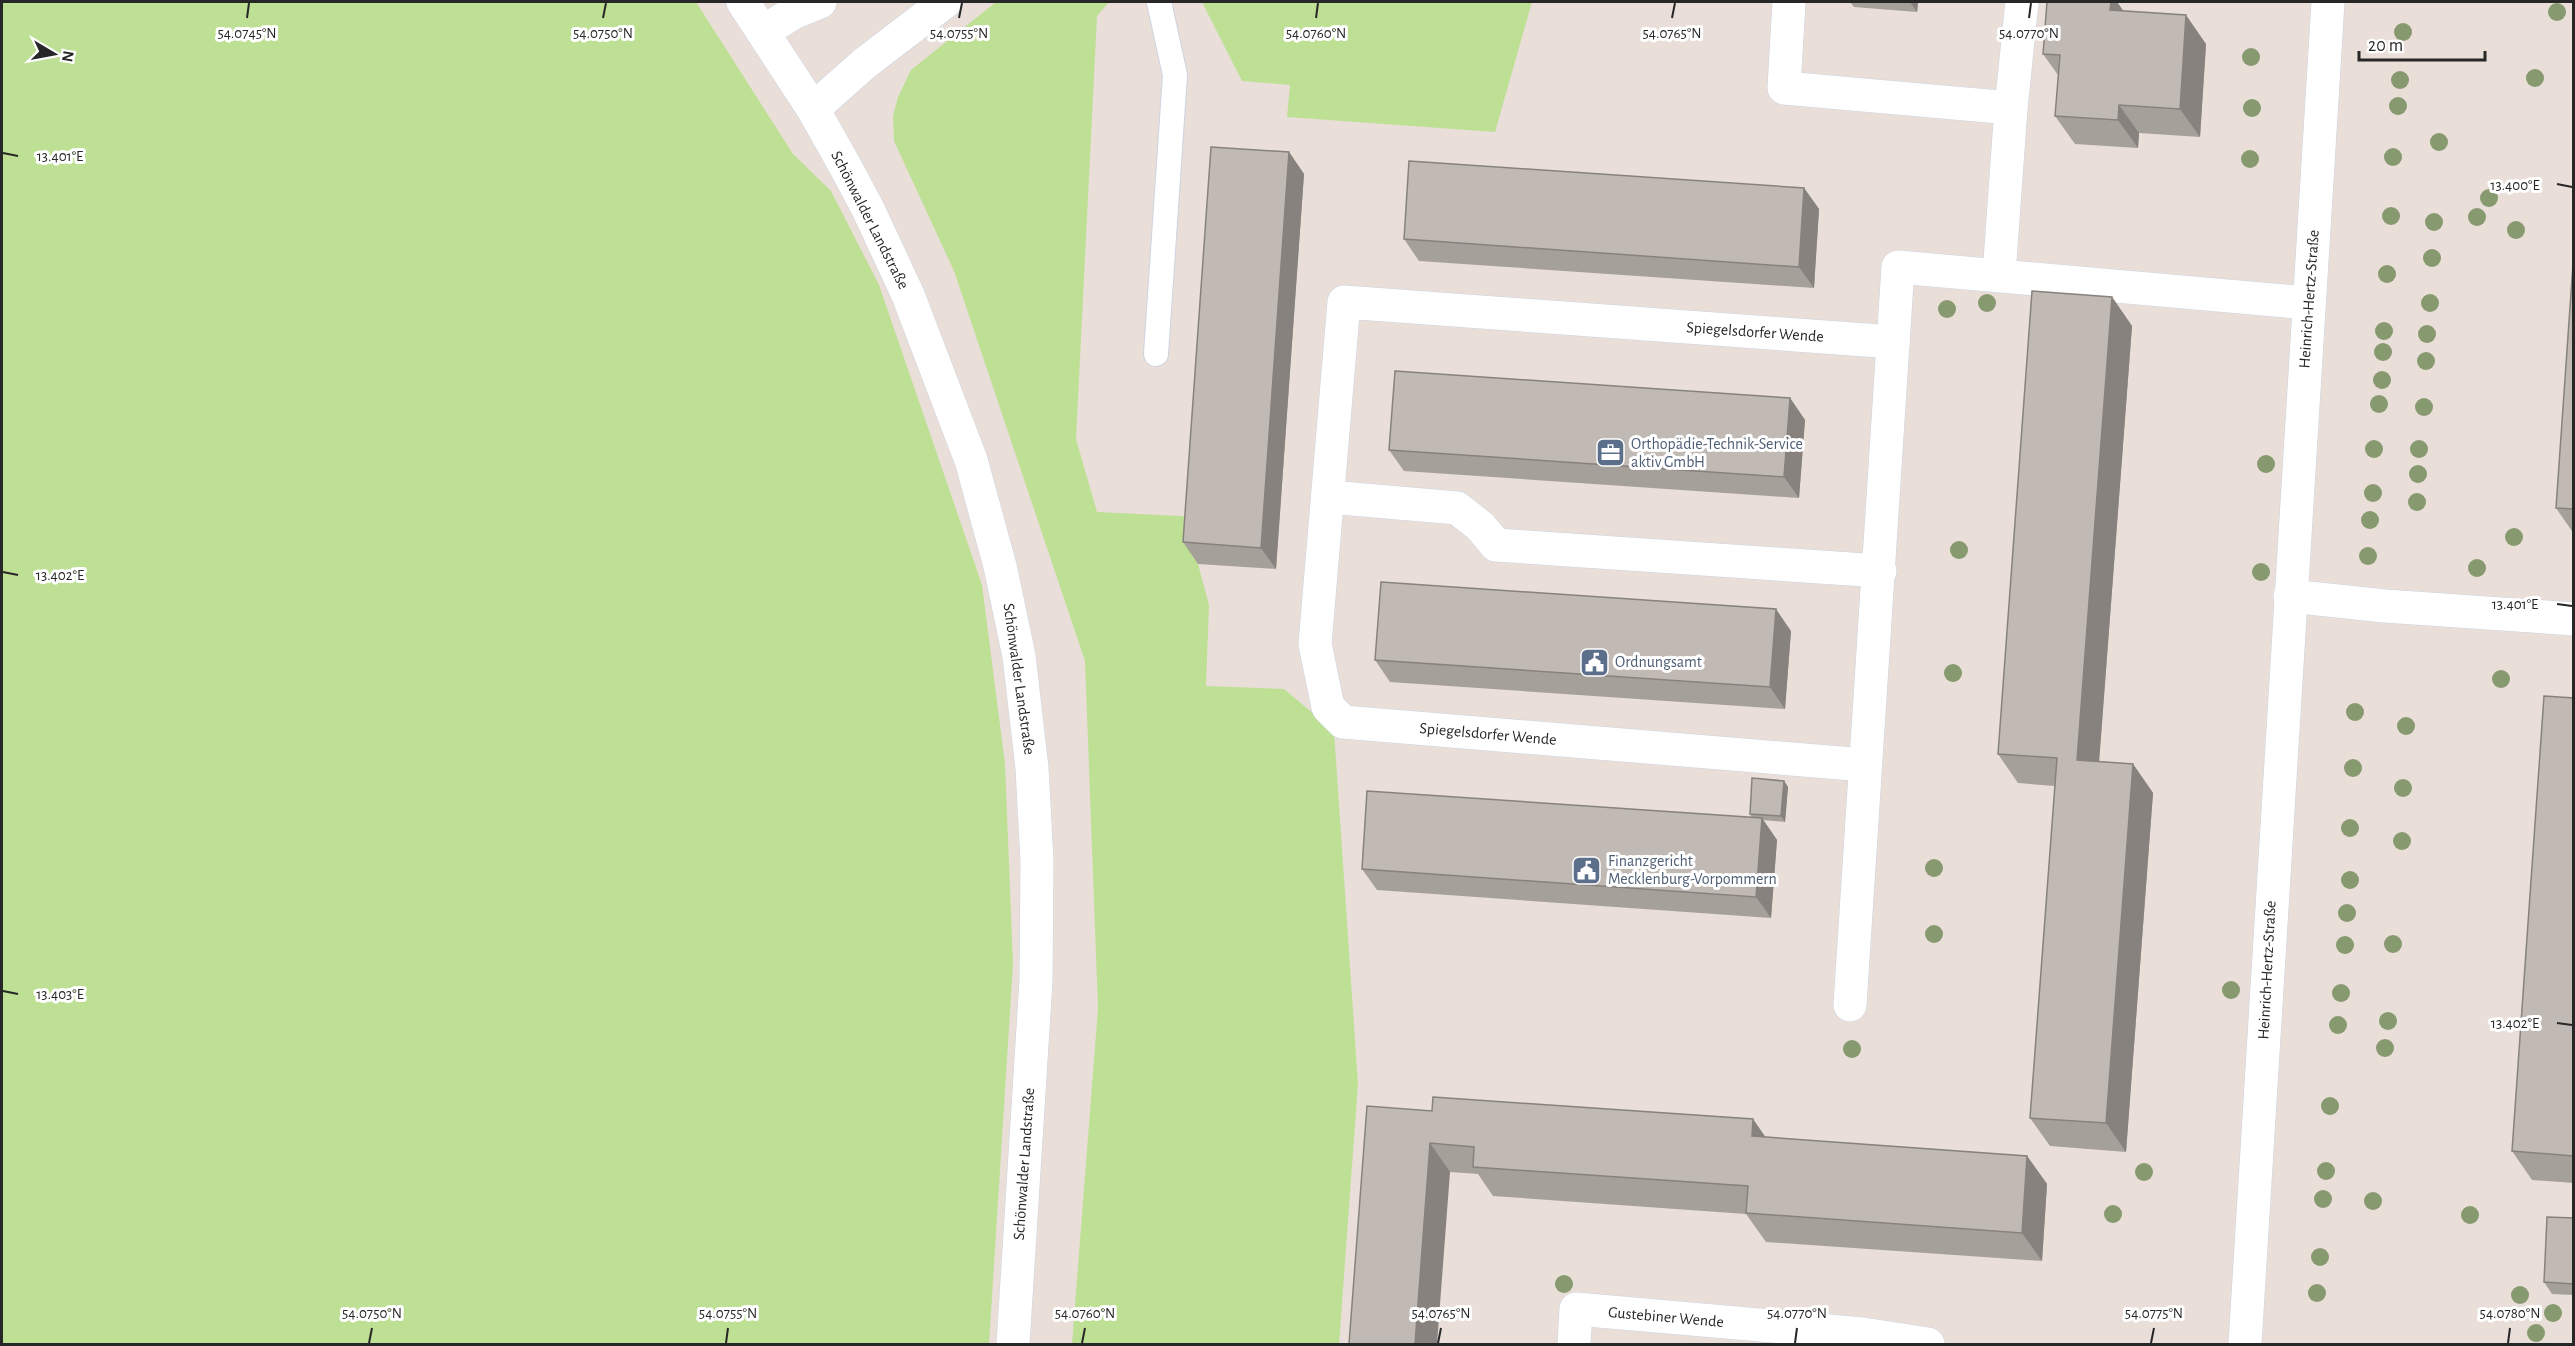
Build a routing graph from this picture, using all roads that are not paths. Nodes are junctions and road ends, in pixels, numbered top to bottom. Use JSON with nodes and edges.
{"nodes":[{"id":1,"x":743,"y":2,"type":"edge"},
{"id":2,"x":820,"y":2,"type":"edge"},
{"id":3,"x":945,"y":2,"type":"edge"},
{"id":4,"x":1159,"y":2,"type":"edge"},
{"id":5,"x":1789,"y":2,"type":"edge"},
{"id":6,"x":2022,"y":2,"type":"edge"},
{"id":7,"x":2328,"y":2,"type":"edge"},
{"id":8,"x":763,"y":32,"type":"junction"},
{"id":9,"x":2011,"y":108,"type":"junction"},
{"id":10,"x":813,"y":110,"type":"junction"},
{"id":11,"x":1999,"y":275,"type":"junction"},
{"id":12,"x":2308,"y":303,"type":"junction"},
{"id":13,"x":1893,"y":342,"type":"junction"},
{"id":14,"x":1156,"y":354,"type":"dead end"},
{"id":15,"x":1329,"y":497,"type":"junction"},
{"id":16,"x":1880,"y":571,"type":"junction"},
{"id":17,"x":2290,"y":596,"type":"junction"},
{"id":18,"x":2574,"y":619,"type":"edge"},
{"id":19,"x":1865,"y":765,"type":"junction"},
{"id":20,"x":1850,"y":1005,"type":"dead end"},
{"id":21,"x":1862,"y":1339,"type":"edge"},
{"id":22,"x":1013,"y":1344,"type":"edge"},
{"id":23,"x":1574,"y":1344,"type":"edge"},
{"id":24,"x":1928,"y":1344,"type":"edge"},
{"id":25,"x":2244,"y":1344,"type":"edge"}],
"edges":[{"from":1,"to":8,"type":"street","name":"Schönwalder Landstraße"},
{"from":2,"to":8,"type":"street"},
{"from":3,"to":10,"type":"street"},
{"from":4,"to":14,"type":"lane"},
{"from":5,"to":9,"type":"street"},
{"from":6,"to":9,"type":"street"},
{"from":7,"to":12,"type":"street","name":"Heinrich-Hertz-Straße"},
{"from":8,"to":10,"type":"street","name":"Schönwalder Landstraße"},
{"from":9,"to":11,"type":"street"},
{"from":10,"to":22,"type":"street","name":"Schönwalder Landstraße"},
{"from":11,"to":12,"type":"street"},
{"from":11,"to":13,"type":"street"},
{"from":12,"to":17,"type":"street","name":"Heinrich-Hertz-Straße"},
{"from":13,"to":15,"type":"street","name":"Spiegelsdorfer Wende"},
{"from":13,"to":16,"type":"street"},
{"from":15,"to":16,"type":"street"},
{"from":15,"to":19,"type":"street","name":"Spiegelsdorfer Wende"},
{"from":16,"to":19,"type":"street"},
{"from":17,"to":18,"type":"street"},
{"from":17,"to":25,"type":"street","name":"Heinrich-Hertz-Straße"},
{"from":19,"to":20,"type":"street"},
{"from":21,"to":23,"type":"street","name":"Gustebiner Wende"},
{"from":21,"to":24,"type":"street","name":"Gustebiner Wende"}]}
